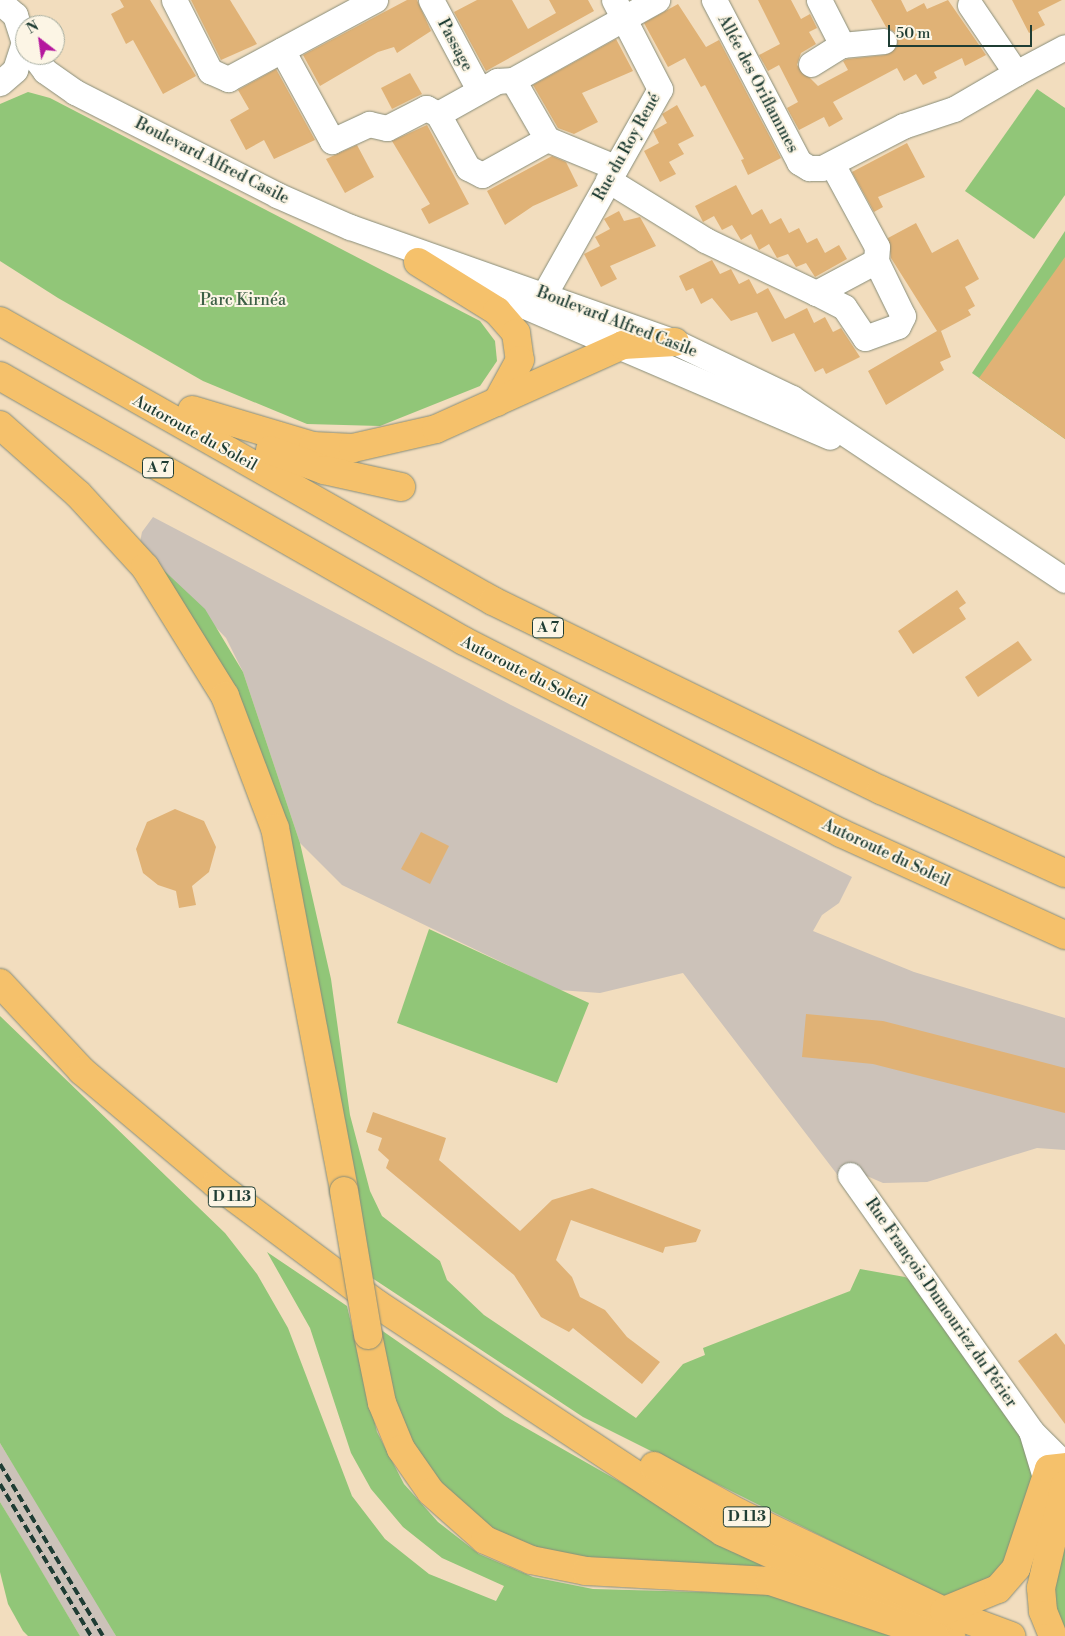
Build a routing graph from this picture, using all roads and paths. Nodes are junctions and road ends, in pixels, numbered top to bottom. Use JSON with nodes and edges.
{"nodes":[{"id":1,"x":26,"y":0,"type":"edge"},
{"id":2,"x":174,"y":0,"type":"edge"},
{"id":3,"x":375,"y":0,"type":"edge"},
{"id":4,"x":431,"y":0,"type":"edge"},
{"id":5,"x":657,"y":0,"type":"edge"},
{"id":6,"x":714,"y":0,"type":"edge"},
{"id":7,"x":818,"y":0,"type":"edge"},
{"id":8,"x":0,"y":2,"type":"edge"},
{"id":9,"x":970,"y":5,"type":"dead end"},
{"id":10,"x":619,"y":9,"type":"edge"},
{"id":11,"x":26,"y":15,"type":"edge"},
{"id":12,"x":15,"y":25,"type":"edge"},
{"id":13,"x":884,"y":41,"type":"dead end"},
{"id":14,"x":842,"y":45,"type":"junction"},
{"id":15,"x":1065,"y":47,"type":"edge"},
{"id":16,"x":282,"y":50,"type":"junction"},
{"id":17,"x":811,"y":64,"type":"dead end"},
{"id":18,"x":17,"y":65,"type":"edge"},
{"id":19,"x":41,"y":65,"type":"edge"},
{"id":20,"x":1016,"y":74,"type":"junction"},
{"id":21,"x":513,"y":80,"type":"junction"},
{"id":22,"x":2,"y":82,"type":"edge"},
{"id":23,"x":479,"y":90,"type":"junction"},
{"id":24,"x":75,"y":92,"type":"junction"},
{"id":25,"x":438,"y":114,"type":"junction"},
{"id":26,"x":547,"y":139,"type":"junction"},
{"id":27,"x":832,"y":164,"type":"junction"},
{"id":28,"x":611,"y":174,"type":"junction"},
{"id":29,"x":350,"y":227,"type":"junction"},
{"id":30,"x":876,"y":261,"type":"junction"},
{"id":31,"x":418,"y":262,"type":"junction"},
{"id":32,"x":816,"y":292,"type":"junction"},
{"id":33,"x":546,"y":293,"type":"junction"},
{"id":34,"x":0,"y":321,"type":"edge"},
{"id":35,"x":675,"y":342,"type":"junction"},
{"id":36,"x":623,"y":345,"type":"junction"},
{"id":37,"x":48,"y":350,"type":"junction"},
{"id":38,"x":0,"y":376,"type":"edge"},
{"id":39,"x":497,"y":402,"type":"junction"},
{"id":40,"x":192,"y":410,"type":"junction"},
{"id":41,"x":0,"y":425,"type":"edge"},
{"id":42,"x":867,"y":450,"type":"junction"},
{"id":43,"x":400,"y":487,"type":"dead end"},
{"id":44,"x":1065,"y":580,"type":"edge"},
{"id":45,"x":1065,"y":873,"type":"edge"},
{"id":46,"x":1065,"y":935,"type":"edge"},
{"id":47,"x":0,"y":983,"type":"edge"},
{"id":48,"x":850,"y":1175,"type":"dead end"},
{"id":49,"x":1062,"y":1477,"type":"edge"},
{"id":50,"x":948,"y":1623,"type":"edge"},
{"id":51,"x":934,"y":1636,"type":"edge"},
{"id":52,"x":1011,"y":1636,"type":"edge"},
{"id":53,"x":1053,"y":1636,"type":"edge"}],
"edges":[{"from":1,"to":11,"type":"street"},
{"from":2,"to":16,"type":"street"},
{"from":3,"to":16,"type":"street"},
{"from":4,"to":23,"type":"street","name":"Passage"},
{"from":5,"to":10,"type":"street"},
{"from":6,"to":27,"type":"street","name":"Allée des Oriflammes"},
{"from":7,"to":14,"type":"street"},
{"from":8,"to":12,"type":"street","name":"Boulevard Alfred Casile"},
{"from":9,"to":20,"type":"street"},
{"from":10,"to":21,"type":"street"},
{"from":10,"to":28,"type":"street","name":"Rue du Roy René"},
{"from":13,"to":14,"type":"street"},
{"from":14,"to":17,"type":"street"},
{"from":15,"to":20,"type":"street","name":"Allée des Oriflammes"},
{"from":16,"to":25,"type":"street"},
{"from":18,"to":22,"type":"street"},
{"from":19,"to":24,"type":"street","name":"Boulevard Alfred Casile"},
{"from":20,"to":27,"type":"street","name":"Allée des Oriflammes"},
{"from":21,"to":23,"type":"street"},
{"from":21,"to":26,"type":"street"},
{"from":22,"to":24,"type":"street","name":"Boulevard Alfred Casile"},
{"from":23,"to":25,"type":"street"},
{"from":24,"to":29,"type":"street","name":"Boulevard Alfred Casile"},
{"from":25,"to":26,"type":"street"},
{"from":26,"to":28,"type":"street"},
{"from":27,"to":30,"type":"street"},
{"from":28,"to":32,"type":"street"},
{"from":28,"to":33,"type":"street","name":"Rue du Roy René"},
{"from":29,"to":31,"type":"street","name":"Boulevard Alfred Casile"},
{"from":29,"to":33,"type":"street","name":"Boulevard Alfred Casile"},
{"from":30,"to":32,"type":"street"},
{"from":30,"to":32,"type":"street"},
{"from":31,"to":36,"type":"street","name":"Boulevard Alfred Casile"},
{"from":31,"to":39,"type":"main road"},
{"from":33,"to":35,"type":"street","name":"Boulevard Alfred Casile"},
{"from":34,"to":37,"type":"main road","name":"Autoroute du Soleil","number":"A 7"},
{"from":35,"to":36,"type":"main road"},
{"from":35,"to":42,"type":"street","name":"Boulevard Alfred Casile"},
{"from":36,"to":39,"type":"main road"},
{"from":36,"to":42,"type":"street","name":"Boulevard Alfred Casile"},
{"from":37,"to":40,"type":"main road"},
{"from":37,"to":45,"type":"main road","name":"Autoroute du Soleil","number":"A 7"},
{"from":38,"to":46,"type":"main road","name":"Autoroute du Soleil","number":"A 7"},
{"from":39,"to":40,"type":"main road"},
{"from":40,"to":43,"type":"main road"},
{"from":41,"to":51,"type":"main road","bridge":true},
{"from":42,"to":44,"type":"street","name":"Boulevard Alfred Casile"},
{"from":47,"to":50,"type":"main road","number":"D 113"},
{"from":48,"to":49,"type":"street","name":"Rue François Dumouriez du Périer"},
{"from":49,"to":50,"type":"main road"},
{"from":49,"to":53,"type":"main road"},
{"from":50,"to":52,"type":"main road","number":"D 113"}]}
